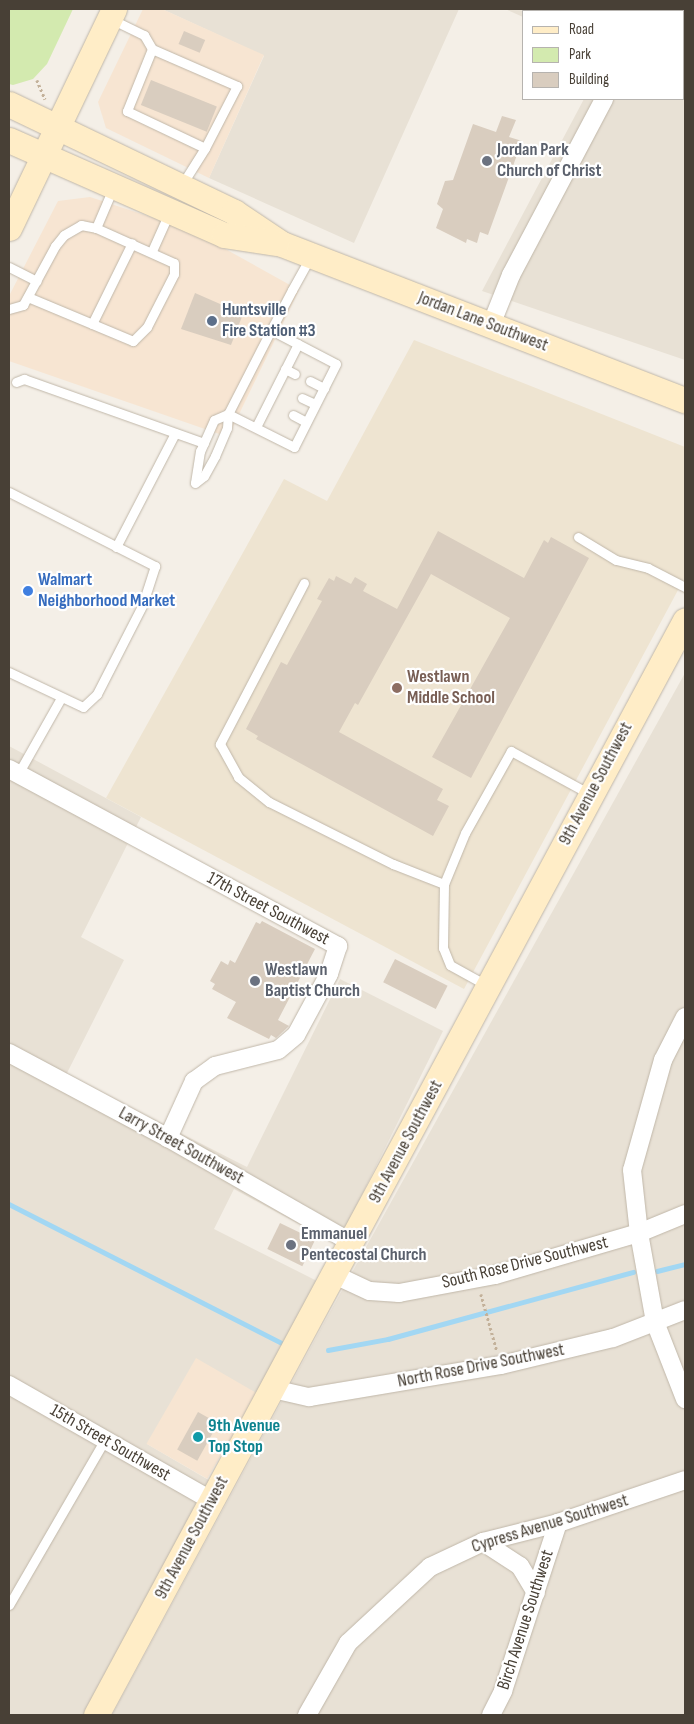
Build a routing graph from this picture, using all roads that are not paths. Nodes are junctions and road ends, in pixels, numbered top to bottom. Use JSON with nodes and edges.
{"nodes":[{"id":1,"x":112,"y":14,"type":"edge"},
{"id":2,"x":152,"y":49,"type":"junction"},
{"id":3,"x":603,"y":100,"type":"edge"},
{"id":4,"x":9,"y":104,"type":"edge"},
{"id":5,"x":58,"y":128,"type":"junction"},
{"id":6,"x":9,"y":140,"type":"edge"},
{"id":7,"x":205,"y":148,"type":"junction"},
{"id":8,"x":44,"y":157,"type":"junction"},
{"id":9,"x":180,"y":186,"type":"junction"},
{"id":10,"x":114,"y":188,"type":"junction"},
{"id":11,"x":169,"y":212,"type":"junction"},
{"id":12,"x":9,"y":228,"type":"edge"},
{"id":13,"x":96,"y":228,"type":"junction"},
{"id":14,"x":132,"y":243,"type":"junction"},
{"id":15,"x":282,"y":244,"type":"junction"},
{"id":16,"x":152,"y":251,"type":"junction"},
{"id":17,"x":312,"y":255,"type":"junction"},
{"id":18,"x":9,"y":267,"type":"edge"},
{"id":19,"x":37,"y":281,"type":"junction"},
{"id":20,"x":28,"y":297,"type":"junction"},
{"id":21,"x":9,"y":309,"type":"edge"},
{"id":22,"x":92,"y":324,"type":"junction"},
{"id":23,"x":491,"y":325,"type":"junction"},
{"id":24,"x":271,"y":330,"type":"junction"},
{"id":25,"x":298,"y":344,"type":"junction"},
{"id":26,"x":285,"y":369,"type":"junction"},
{"id":27,"x":295,"y":374,"type":"dead end"},
{"id":28,"x":16,"y":382,"type":"dead end"},
{"id":29,"x":310,"y":382,"type":"dead end"},
{"id":30,"x":277,"y":386,"type":"junction"},
{"id":31,"x":324,"y":388,"type":"junction"},
{"id":32,"x":286,"y":390,"type":"dead end"},
{"id":33,"x":302,"y":398,"type":"dead end"},
{"id":34,"x":685,"y":400,"type":"edge"},
{"id":35,"x":315,"y":404,"type":"junction"},
{"id":36,"x":228,"y":414,"type":"junction"},
{"id":37,"x":293,"y":415,"type":"dead end"},
{"id":38,"x":306,"y":422,"type":"junction"},
{"id":39,"x":256,"y":428,"type":"junction"},
{"id":40,"x":175,"y":433,"type":"junction"},
{"id":41,"x":204,"y":443,"type":"junction"},
{"id":42,"x":9,"y":492,"type":"edge"},
{"id":43,"x":578,"y":537,"type":"dead end"},
{"id":44,"x":116,"y":547,"type":"junction"},
{"id":45,"x":304,"y":583,"type":"dead end"},
{"id":46,"x":685,"y":587,"type":"edge"},
{"id":47,"x":685,"y":620,"type":"edge"},
{"id":48,"x":9,"y":672,"type":"edge"},
{"id":49,"x":61,"y":698,"type":"junction"},
{"id":50,"x":13,"y":772,"type":"edge"},
{"id":51,"x":590,"y":794,"type":"junction"},
{"id":52,"x":444,"y":884,"type":"junction"},
{"id":53,"x":488,"y":986,"type":"junction"},
{"id":54,"x":685,"y":1017,"type":"edge"},
{"id":55,"x":9,"y":1053,"type":"edge"},
{"id":56,"x":168,"y":1138,"type":"junction"},
{"id":57,"x":685,"y":1214,"type":"edge"},
{"id":58,"x":638,"y":1233,"type":"junction"},
{"id":59,"x":352,"y":1243,"type":"junction"},
{"id":60,"x":335,"y":1275,"type":"junction"},
{"id":61,"x":685,"y":1310,"type":"edge"},
{"id":62,"x":655,"y":1322,"type":"junction"},
{"id":63,"x":9,"y":1385,"type":"edge"},
{"id":64,"x":273,"y":1389,"type":"junction"},
{"id":65,"x":685,"y":1400,"type":"edge"},
{"id":66,"x":104,"y":1441,"type":"junction"},
{"id":67,"x":685,"y":1480,"type":"edge"},
{"id":68,"x":212,"y":1501,"type":"junction"},
{"id":69,"x":558,"y":1523,"type":"junction"},
{"id":70,"x":483,"y":1542,"type":"junction"},
{"id":71,"x":536,"y":1593,"type":"junction"},
{"id":72,"x":9,"y":1605,"type":"edge"},
{"id":73,"x":96,"y":1715,"type":"edge"},
{"id":74,"x":307,"y":1715,"type":"edge"},
{"id":75,"x":491,"y":1715,"type":"edge"}],
"edges":[{"from":1,"to":2,"type":"lane"},
{"from":1,"to":5,"type":"main road"},
{"from":2,"to":7,"type":"lane"},
{"from":2,"to":7,"type":"lane"},
{"from":3,"to":23,"type":"street"},
{"from":4,"to":5,"type":"main road","name":"Jordan Lane Southwest"},
{"from":5,"to":8,"type":"main road"},
{"from":5,"to":9,"type":"main road","name":"Jordan Lane Southwest"},
{"from":6,"to":8,"type":"main road","name":"Jordan Lane Southwest"},
{"from":7,"to":9,"type":"lane"},
{"from":8,"to":10,"type":"main road","name":"Jordan Lane Southwest"},
{"from":8,"to":12,"type":"main road"},
{"from":9,"to":15,"type":"main road","name":"Jordan Lane Southwest"},
{"from":10,"to":11,"type":"main road","name":"Jordan Lane Southwest"},
{"from":10,"to":13,"type":"lane"},
{"from":11,"to":15,"type":"main road","name":"Jordan Lane Southwest"},
{"from":11,"to":16,"type":"lane"},
{"from":13,"to":14,"type":"lane"},
{"from":13,"to":19,"type":"lane"},
{"from":14,"to":16,"type":"lane"},
{"from":14,"to":22,"type":"lane"},
{"from":15,"to":17,"type":"main road","name":"Jordan Lane Southwest"},
{"from":16,"to":22,"type":"lane"},
{"from":17,"to":23,"type":"main road","name":"Jordan Lane Southwest"},
{"from":17,"to":24,"type":"lane"},
{"from":18,"to":19,"type":"lane"},
{"from":19,"to":20,"type":"lane"},
{"from":20,"to":21,"type":"lane"},
{"from":20,"to":22,"type":"lane"},
{"from":23,"to":34,"type":"main road","name":"Jordan Lane Southwest"},
{"from":24,"to":25,"type":"lane"},
{"from":24,"to":36,"type":"lane"},
{"from":25,"to":26,"type":"lane"},
{"from":25,"to":31,"type":"lane"},
{"from":26,"to":27,"type":"lane"},
{"from":26,"to":30,"type":"lane"},
{"from":28,"to":40,"type":"lane"},
{"from":29,"to":31,"type":"lane"},
{"from":30,"to":32,"type":"lane"},
{"from":30,"to":39,"type":"lane"},
{"from":31,"to":35,"type":"lane"},
{"from":33,"to":35,"type":"lane"},
{"from":35,"to":38,"type":"lane"},
{"from":36,"to":39,"type":"lane"},
{"from":36,"to":41,"type":"lane"},
{"from":36,"to":41,"type":"lane"},
{"from":37,"to":38,"type":"lane"},
{"from":38,"to":39,"type":"lane"},
{"from":40,"to":41,"type":"lane"},
{"from":40,"to":44,"type":"lane"},
{"from":42,"to":44,"type":"lane"},
{"from":43,"to":46,"type":"lane"},
{"from":44,"to":49,"type":"lane"},
{"from":45,"to":52,"type":"lane"},
{"from":47,"to":51,"type":"main road","name":"9th Avenue Southwest"},
{"from":48,"to":49,"type":"lane"},
{"from":49,"to":50,"type":"lane"},
{"from":50,"to":56,"type":"street","name":"17th Street Southwest"},
{"from":51,"to":52,"type":"lane"},
{"from":51,"to":53,"type":"main road","name":"9th Avenue Southwest"},
{"from":52,"to":53,"type":"lane"},
{"from":53,"to":59,"type":"main road","name":"9th Avenue Southwest"},
{"from":54,"to":58,"type":"street"},
{"from":55,"to":56,"type":"street","name":"Larry Street Southwest"},
{"from":56,"to":59,"type":"street","name":"Larry Street Southwest"},
{"from":57,"to":58,"type":"street","name":"South Rose Drive Southwest"},
{"from":58,"to":60,"type":"street","name":"South Rose Drive Southwest"},
{"from":58,"to":62,"type":"street"},
{"from":59,"to":60,"type":"main road","name":"9th Avenue Southwest"},
{"from":60,"to":64,"type":"main road","name":"9th Avenue Southwest"},
{"from":61,"to":62,"type":"street","name":"North Rose Drive Southwest"},
{"from":62,"to":64,"type":"street","name":"North Rose Drive Southwest"},
{"from":62,"to":65,"type":"street"},
{"from":63,"to":66,"type":"street","name":"15th Street Southwest"},
{"from":64,"to":68,"type":"main road","name":"9th Avenue Southwest"},
{"from":66,"to":68,"type":"street","name":"15th Street Southwest"},
{"from":66,"to":72,"type":"lane"},
{"from":67,"to":69,"type":"street","name":"Cypress Avenue Southwest"},
{"from":68,"to":73,"type":"main road","name":"9th Avenue Southwest"},
{"from":69,"to":70,"type":"street","name":"Cypress Avenue Southwest"},
{"from":69,"to":71,"type":"street","name":"Birch Avenue Southwest"},
{"from":70,"to":71,"type":"street"},
{"from":70,"to":74,"type":"street","name":"Cypress Avenue Southwest"},
{"from":71,"to":75,"type":"street","name":"Birch Avenue Southwest"}]}
